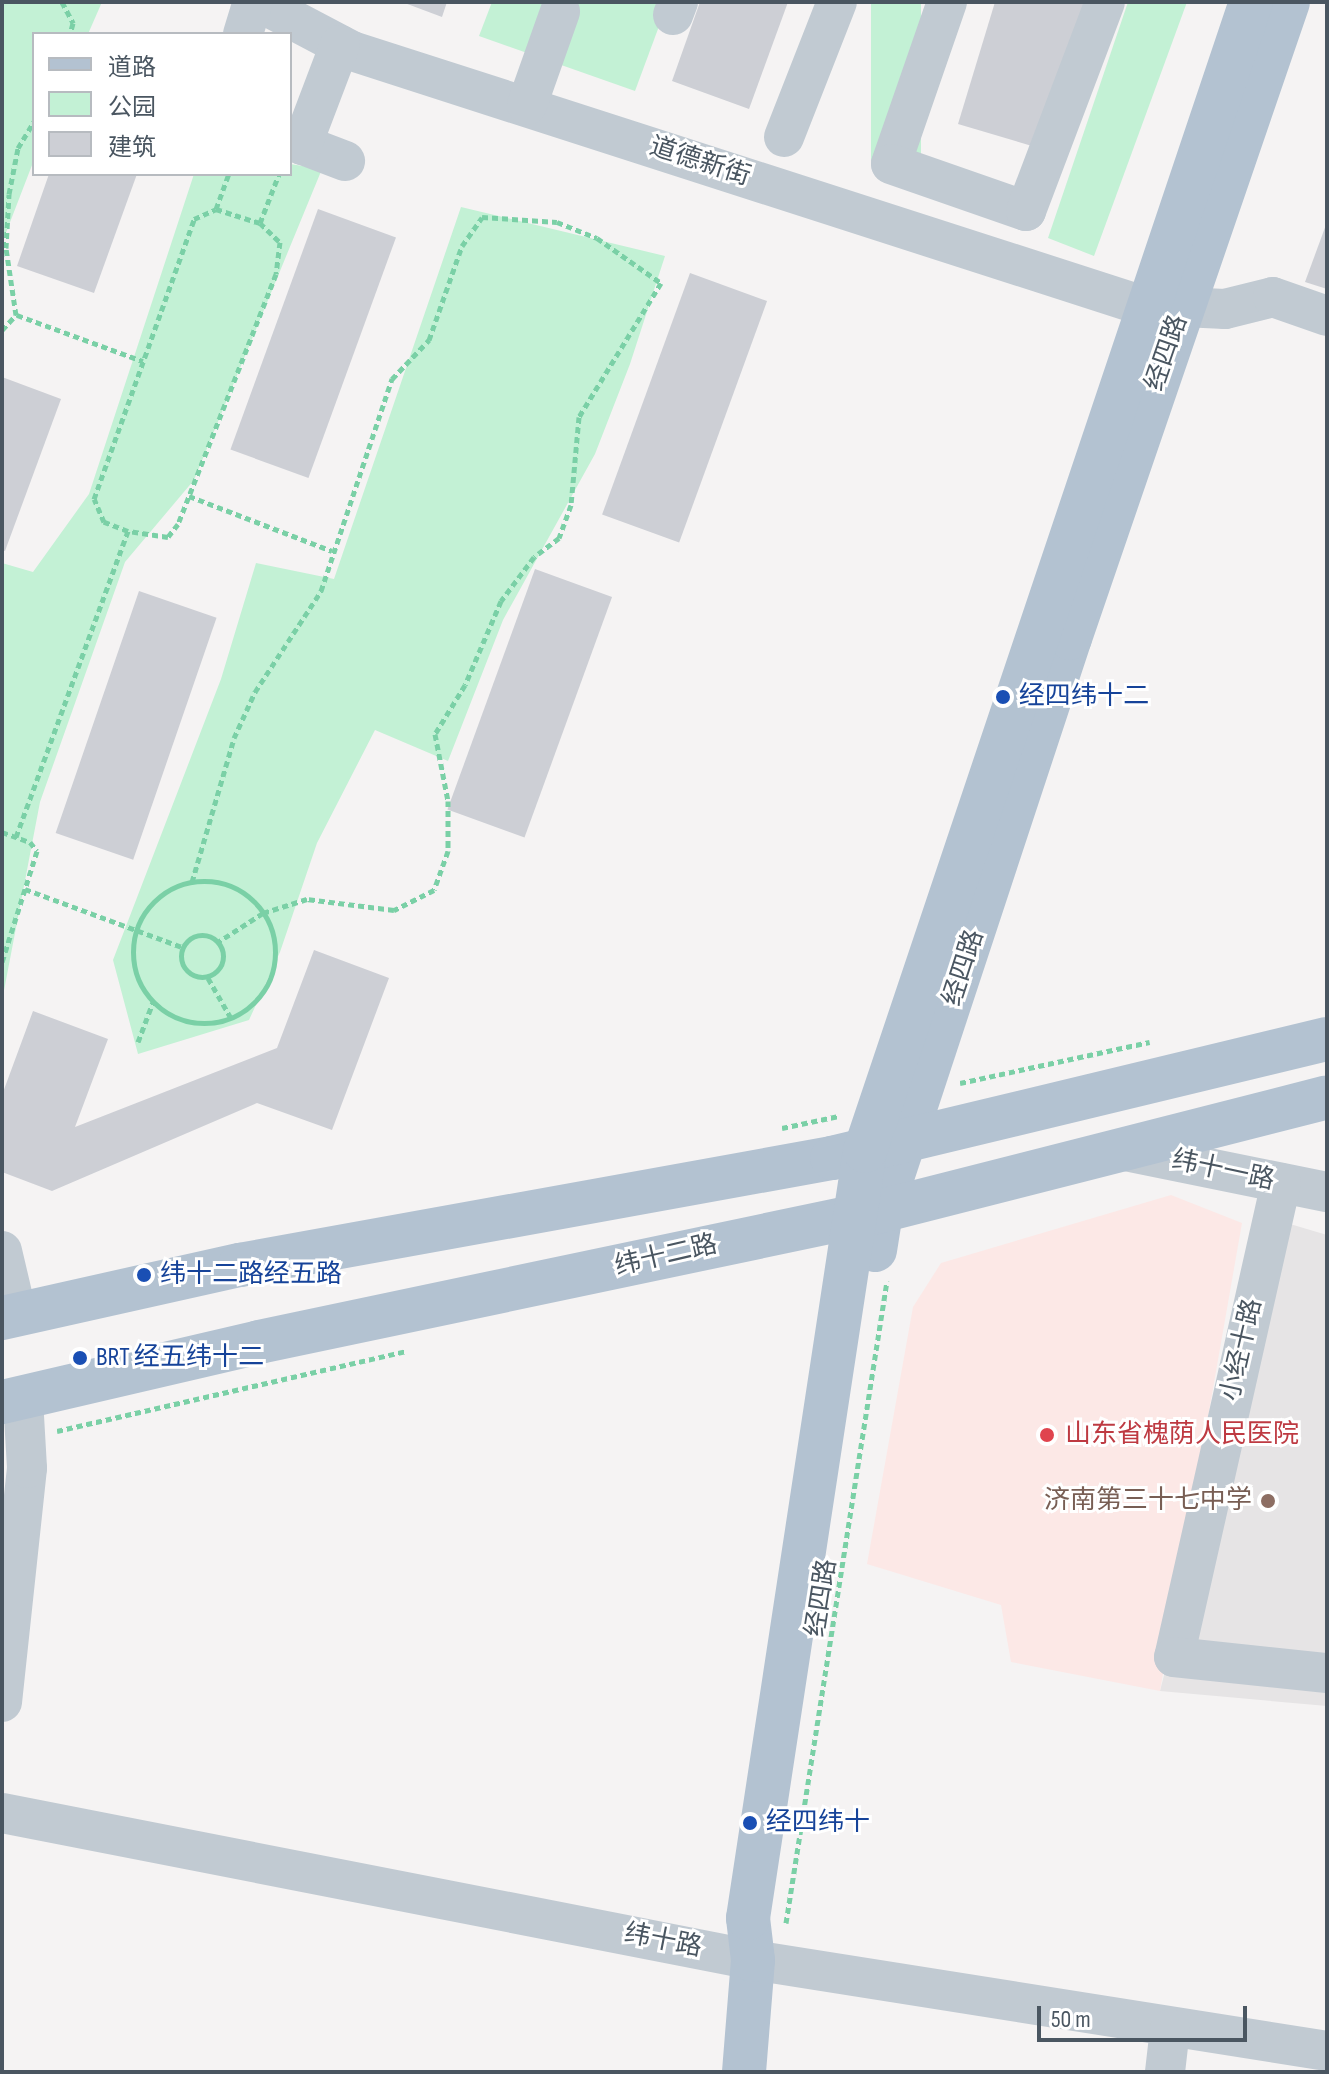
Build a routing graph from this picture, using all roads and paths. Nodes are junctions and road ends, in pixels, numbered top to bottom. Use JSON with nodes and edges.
{"nodes":[{"id":1,"x":62,"y":2,"type":"edge"},
{"id":2,"x":256,"y":2,"type":"edge"},
{"id":3,"x":837,"y":2,"type":"edge"},
{"id":4,"x":947,"y":2,"type":"edge"},
{"id":5,"x":1105,"y":2,"type":"edge"},
{"id":6,"x":1251,"y":2,"type":"edge"},
{"id":7,"x":1288,"y":2,"type":"edge"},
{"id":8,"x":552,"y":5,"type":"edge"},
{"id":9,"x":71,"y":32,"type":"edge"},
{"id":10,"x":244,"y":32,"type":"edge"},
{"id":11,"x":340,"y":45,"type":"junction"},
{"id":12,"x":527,"y":105,"type":"junction"},
{"id":13,"x":32,"y":124,"type":"edge"},
{"id":14,"x":784,"y":137,"type":"dead end"},
{"id":15,"x":292,"y":149,"type":"edge"},
{"id":16,"x":292,"y":153,"type":"edge"},
{"id":17,"x":345,"y":161,"type":"dead end"},
{"id":18,"x":228,"y":176,"type":"edge"},
{"id":19,"x":280,"y":176,"type":"edge"},
{"id":20,"x":216,"y":209,"type":"junction"},
{"id":21,"x":260,"y":223,"type":"junction"},
{"id":22,"x":1165,"y":307,"type":"junction"},
{"id":23,"x":16,"y":315,"type":"junction"},
{"id":24,"x":1327,"y":316,"type":"edge"},
{"id":25,"x":2,"y":330,"type":"edge"},
{"id":26,"x":143,"y":361,"type":"junction"},
{"id":27,"x":189,"y":496,"type":"junction"},
{"id":28,"x":128,"y":531,"type":"junction"},
{"id":29,"x":332,"y":551,"type":"junction"},
{"id":30,"x":2,"y":832,"type":"edge"},
{"id":31,"x":16,"y":837,"type":"junction"},
{"id":32,"x":192,"y":882,"type":"junction"},
{"id":33,"x":25,"y":889,"type":"junction"},
{"id":34,"x":263,"y":913,"type":"junction"},
{"id":35,"x":135,"y":932,"type":"junction"},
{"id":36,"x":218,"y":942,"type":"junction"},
{"id":37,"x":182,"y":947,"type":"junction"},
{"id":38,"x":2,"y":962,"type":"edge"},
{"id":39,"x":208,"y":978,"type":"junction"},
{"id":40,"x":153,"y":1002,"type":"junction"},
{"id":41,"x":231,"y":1018,"type":"junction"},
{"id":42,"x":1327,"y":1039,"type":"edge"},
{"id":43,"x":138,"y":1042,"type":"dead end"},
{"id":44,"x":954,"y":1071,"type":"dead end"},
{"id":45,"x":949,"y":1085,"type":"dead end"},
{"id":46,"x":1327,"y":1097,"type":"edge"},
{"id":47,"x":909,"y":1140,"type":"junction"},
{"id":48,"x":1120,"y":1150,"type":"junction"},
{"id":49,"x":865,"y":1151,"type":"junction"},
{"id":50,"x":1281,"y":1183,"type":"junction"},
{"id":51,"x":1327,"y":1192,"type":"edge"},
{"id":52,"x":867,"y":1213,"type":"junction"},
{"id":53,"x":2,"y":1251,"type":"edge"},
{"id":54,"x":891,"y":1267,"type":"dead end"},
{"id":55,"x":10,"y":1316,"type":"edge"},
{"id":56,"x":12,"y":1400,"type":"edge"},
{"id":57,"x":1327,"y":1673,"type":"edge"},
{"id":58,"x":2,"y":1702,"type":"edge"},
{"id":59,"x":2,"y":1813,"type":"edge"},
{"id":60,"x":753,"y":1960,"type":"junction"},
{"id":61,"x":1170,"y":2029,"type":"junction"},
{"id":62,"x":1327,"y":2051,"type":"edge"},
{"id":63,"x":744,"y":2072,"type":"edge"},
{"id":64,"x":1165,"y":2072,"type":"edge"}],
"edges":[{"from":1,"to":9,"type":"path"},
{"from":2,"to":10,"type":"street"},
{"from":2,"to":11,"type":"street","name":"道德新街"},
{"from":3,"to":14,"type":"street"},
{"from":4,"to":5,"type":"street"},
{"from":6,"to":22,"type":"main road","name":"经四路"},
{"from":7,"to":22,"type":"main road","name":"经四路"},
{"from":8,"to":12,"type":"street"},
{"from":11,"to":12,"type":"street","name":"道德新街"},
{"from":11,"to":15,"type":"street"},
{"from":12,"to":22,"type":"street","name":"道德新街"},
{"from":13,"to":23,"type":"path"},
{"from":16,"to":17,"type":"street"},
{"from":18,"to":20,"type":"path"},
{"from":19,"to":21,"type":"path"},
{"from":20,"to":21,"type":"path"},
{"from":20,"to":26,"type":"path"},
{"from":21,"to":27,"type":"path"},
{"from":22,"to":24,"type":"street","name":"道德新街"},
{"from":22,"to":47,"type":"main road","name":"经四路"},
{"from":22,"to":49,"type":"main road","name":"经四路"},
{"from":23,"to":25,"type":"path"},
{"from":23,"to":26,"type":"path"},
{"from":26,"to":28,"type":"path"},
{"from":27,"to":28,"type":"path"},
{"from":27,"to":29,"type":"path"},
{"from":28,"to":31,"type":"path"},
{"from":29,"to":32,"type":"path"},
{"from":29,"to":34,"type":"path"},
{"from":30,"to":31,"type":"path"},
{"from":31,"to":33,"type":"path"},
{"from":32,"to":34,"type":"path"},
{"from":32,"to":35,"type":"path"},
{"from":33,"to":35,"type":"path"},
{"from":33,"to":38,"type":"path"},
{"from":34,"to":36,"type":"path"},
{"from":34,"to":41,"type":"path"},
{"from":35,"to":37,"type":"path"},
{"from":35,"to":40,"type":"path"},
{"from":36,"to":37,"type":"path"},
{"from":36,"to":39,"type":"path"},
{"from":37,"to":39,"type":"path"},
{"from":39,"to":41,"type":"path"},
{"from":40,"to":41,"type":"path"},
{"from":40,"to":43,"type":"path"},
{"from":42,"to":47,"type":"main road"},
{"from":44,"to":45,"type":"path"},
{"from":46,"to":48,"type":"main road","name":"纬十二路"},
{"from":47,"to":49,"type":"main road"},
{"from":47,"to":52,"type":"main road","name":"经四路"},
{"from":48,"to":50,"type":"street","name":"纬十一路"},
{"from":48,"to":52,"type":"main road","name":"纬十二路"},
{"from":49,"to":52,"type":"main road","name":"经四路"},
{"from":49,"to":55,"type":"main road"},
{"from":50,"to":51,"type":"street","name":"纬十一路"},
{"from":50,"to":57,"type":"street","name":"小经十路"},
{"from":52,"to":56,"type":"main road","name":"纬十二路"},
{"from":52,"to":60,"type":"main road","name":"经四路"},
{"from":53,"to":55,"type":"street"},
{"from":54,"to":60,"type":"path"},
{"from":56,"to":58,"type":"street"},
{"from":59,"to":60,"type":"street","name":"纬十路"},
{"from":60,"to":61,"type":"street","name":"纬十路"},
{"from":60,"to":63,"type":"main road","name":"经四路"},
{"from":61,"to":62,"type":"street","name":"纬十路"},
{"from":61,"to":64,"type":"street"}]}
